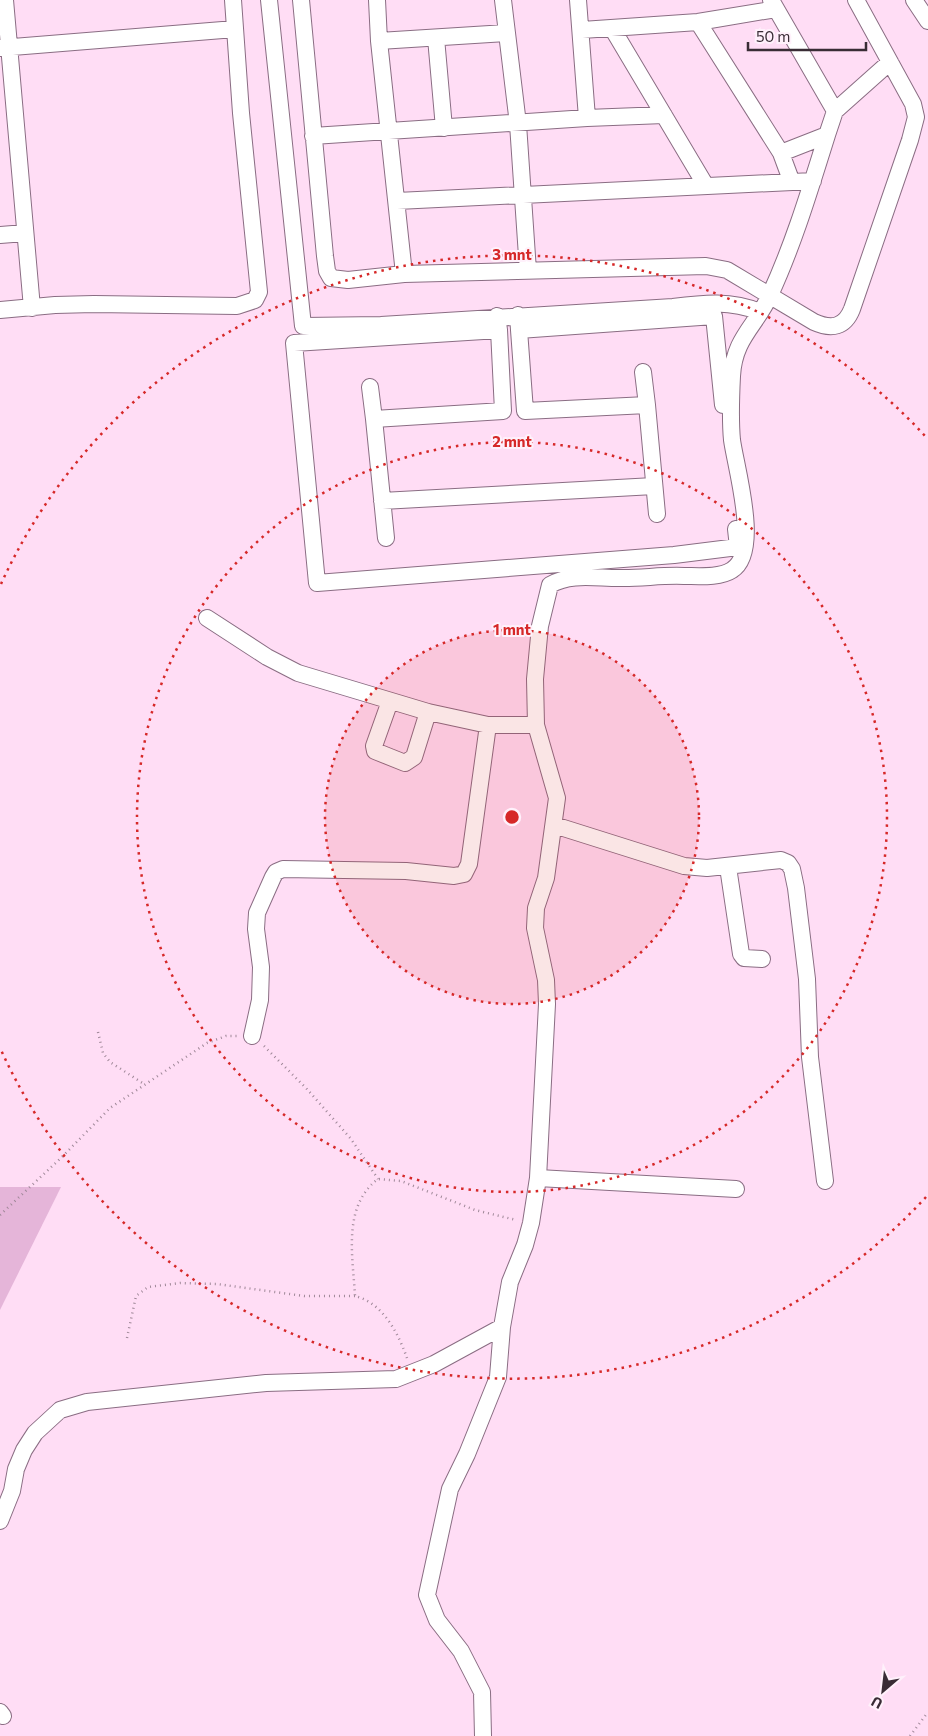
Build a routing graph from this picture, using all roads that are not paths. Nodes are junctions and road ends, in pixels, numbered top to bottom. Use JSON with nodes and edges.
{"nodes":[{"id":1,"x":5,"y":0,"type":"edge"},
{"id":2,"x":233,"y":0,"type":"edge"},
{"id":3,"x":269,"y":0,"type":"edge"},
{"id":4,"x":301,"y":0,"type":"edge"},
{"id":5,"x":377,"y":0,"type":"edge"},
{"id":6,"x":503,"y":0,"type":"edge"},
{"id":7,"x":578,"y":0,"type":"edge"},
{"id":8,"x":914,"y":0,"type":"edge"},
{"id":9,"x":863,"y":2,"type":"edge"},
{"id":10,"x":773,"y":4,"type":"edge"},
{"id":11,"x":928,"y":21,"type":"edge"},
{"id":12,"x":698,"y":22,"type":"junction"},
{"id":13,"x":612,"y":28,"type":"junction"},
{"id":14,"x":235,"y":29,"type":"junction"},
{"id":15,"x":582,"y":30,"type":"junction"},
{"id":16,"x":506,"y":33,"type":"junction"},
{"id":17,"x":436,"y":38,"type":"junction"},
{"id":18,"x":379,"y":41,"type":"junction"},
{"id":19,"x":5,"y":48,"type":"edge"},
{"id":20,"x":890,"y":62,"type":"junction"},
{"id":21,"x":835,"y":111,"type":"junction"},
{"id":22,"x":664,"y":115,"type":"junction"},
{"id":23,"x":587,"y":118,"type":"junction"},
{"id":24,"x":518,"y":124,"type":"junction"},
{"id":25,"x":8,"y":126,"type":"edge"},
{"id":26,"x":444,"y":128,"type":"junction"},
{"id":27,"x":388,"y":131,"type":"junction"},
{"id":28,"x":827,"y":135,"type":"junction"},
{"id":29,"x":313,"y":136,"type":"junction"},
{"id":30,"x":780,"y":153,"type":"junction"},
{"id":31,"x":791,"y":180,"type":"junction"},
{"id":32,"x":813,"y":181,"type":"junction"},
{"id":33,"x":706,"y":186,"type":"junction"},
{"id":34,"x":524,"y":195,"type":"junction"},
{"id":35,"x":397,"y":201,"type":"junction"},
{"id":36,"x":25,"y":233,"type":"junction"},
{"id":37,"x":0,"y":235,"type":"edge"},
{"id":38,"x":528,"y":271,"type":"junction"},
{"id":39,"x":404,"y":274,"type":"junction"},
{"id":40,"x":770,"y":296,"type":"junction"},
{"id":41,"x":32,"y":308,"type":"junction"},
{"id":42,"x":0,"y":310,"type":"edge"},
{"id":43,"x":760,"y":312,"type":"junction"},
{"id":44,"x":498,"y":323,"type":"junction"},
{"id":45,"x":519,"y":330,"type":"junction"},
{"id":46,"x":500,"y":347,"type":"junction"},
{"id":47,"x":643,"y":372,"type":"dead end"},
{"id":48,"x":370,"y":387,"type":"dead end"},
{"id":49,"x":647,"y":405,"type":"junction"},
{"id":50,"x":503,"y":411,"type":"junction"},
{"id":51,"x":525,"y":411,"type":"junction"},
{"id":52,"x":374,"y":418,"type":"junction"},
{"id":53,"x":654,"y":486,"type":"junction"},
{"id":54,"x":382,"y":501,"type":"junction"},
{"id":55,"x":657,"y":514,"type":"dead end"},
{"id":56,"x":386,"y":538,"type":"dead end"},
{"id":57,"x":207,"y":618,"type":"dead end"},
{"id":58,"x":390,"y":701,"type":"junction"},
{"id":59,"x":428,"y":712,"type":"junction"},
{"id":60,"x":488,"y":725,"type":"junction"},
{"id":61,"x":536,"y":725,"type":"junction"},
{"id":62,"x":554,"y":825,"type":"junction"},
{"id":63,"x":728,"y":867,"type":"junction"},
{"id":64,"x":762,"y":959,"type":"dead end"},
{"id":65,"x":252,"y":1036,"type":"road end"},
{"id":66,"x":538,"y":1178,"type":"junction"},
{"id":67,"x":825,"y":1181,"type":"dead end"},
{"id":68,"x":736,"y":1189,"type":"dead end"},
{"id":69,"x":502,"y":1327,"type":"junction"},
{"id":70,"x":0,"y":1521,"type":"edge"},
{"id":71,"x":483,"y":1736,"type":"edge"}],
"edges":[{"from":1,"to":19,"type":"street"},
{"from":2,"to":14,"type":"street"},
{"from":3,"to":44,"type":"street"},
{"from":4,"to":29,"type":"street"},
{"from":5,"to":18,"type":"street"},
{"from":6,"to":16,"type":"street"},
{"from":7,"to":15,"type":"street"},
{"from":8,"to":11,"type":"street"},
{"from":9,"to":20,"type":"street"},
{"from":10,"to":12,"type":"street"},
{"from":10,"to":21,"type":"street"},
{"from":12,"to":13,"type":"street"},
{"from":12,"to":30,"type":"street"},
{"from":13,"to":15,"type":"street"},
{"from":13,"to":22,"type":"street"},
{"from":14,"to":19,"type":"street"},
{"from":14,"to":41,"type":"street"},
{"from":15,"to":23,"type":"street"},
{"from":16,"to":17,"type":"street"},
{"from":16,"to":24,"type":"street"},
{"from":17,"to":18,"type":"street"},
{"from":17,"to":26,"type":"street"},
{"from":18,"to":27,"type":"street"},
{"from":19,"to":25,"type":"street"},
{"from":20,"to":21,"type":"street"},
{"from":20,"to":40,"type":"street"},
{"from":21,"to":28,"type":"street"},
{"from":22,"to":23,"type":"street"},
{"from":22,"to":33,"type":"street"},
{"from":23,"to":24,"type":"street"},
{"from":24,"to":26,"type":"street"},
{"from":24,"to":34,"type":"street"},
{"from":25,"to":36,"type":"street"},
{"from":26,"to":27,"type":"street"},
{"from":27,"to":29,"type":"street"},
{"from":27,"to":35,"type":"street"},
{"from":28,"to":30,"type":"street"},
{"from":28,"to":32,"type":"street"},
{"from":29,"to":39,"type":"street"},
{"from":30,"to":31,"type":"street"},
{"from":31,"to":32,"type":"street"},
{"from":31,"to":33,"type":"street"},
{"from":32,"to":40,"type":"street"},
{"from":33,"to":34,"type":"street"},
{"from":34,"to":35,"type":"street"},
{"from":34,"to":38,"type":"street"},
{"from":35,"to":39,"type":"street"},
{"from":36,"to":37,"type":"street"},
{"from":36,"to":41,"type":"street"},
{"from":38,"to":39,"type":"street"},
{"from":38,"to":40,"type":"street"},
{"from":40,"to":43,"type":"street"},
{"from":41,"to":42,"type":"street"},
{"from":43,"to":45,"type":"street"},
{"from":43,"to":61,"type":"street"},
{"from":44,"to":45,"type":"street"},
{"from":44,"to":45,"type":"street"},
{"from":44,"to":46,"type":"street"},
{"from":45,"to":46,"type":"street"},
{"from":45,"to":51,"type":"street"},
{"from":46,"to":50,"type":"street"},
{"from":47,"to":49,"type":"street"},
{"from":48,"to":52,"type":"street"},
{"from":49,"to":51,"type":"street"},
{"from":49,"to":53,"type":"street"},
{"from":50,"to":51,"type":"street"},
{"from":50,"to":52,"type":"street"},
{"from":52,"to":54,"type":"street"},
{"from":53,"to":54,"type":"street"},
{"from":53,"to":55,"type":"street"},
{"from":54,"to":56,"type":"street"},
{"from":57,"to":58,"type":"street"},
{"from":58,"to":59,"type":"street"},
{"from":58,"to":59,"type":"street"},
{"from":59,"to":60,"type":"street"},
{"from":60,"to":61,"type":"street"},
{"from":60,"to":65,"type":"street"},
{"from":61,"to":62,"type":"street"},
{"from":62,"to":63,"type":"street"},
{"from":62,"to":66,"type":"street"},
{"from":63,"to":64,"type":"street"},
{"from":63,"to":67,"type":"street"},
{"from":66,"to":68,"type":"street"},
{"from":66,"to":69,"type":"street"},
{"from":69,"to":70,"type":"street"},
{"from":69,"to":71,"type":"street"}]}
